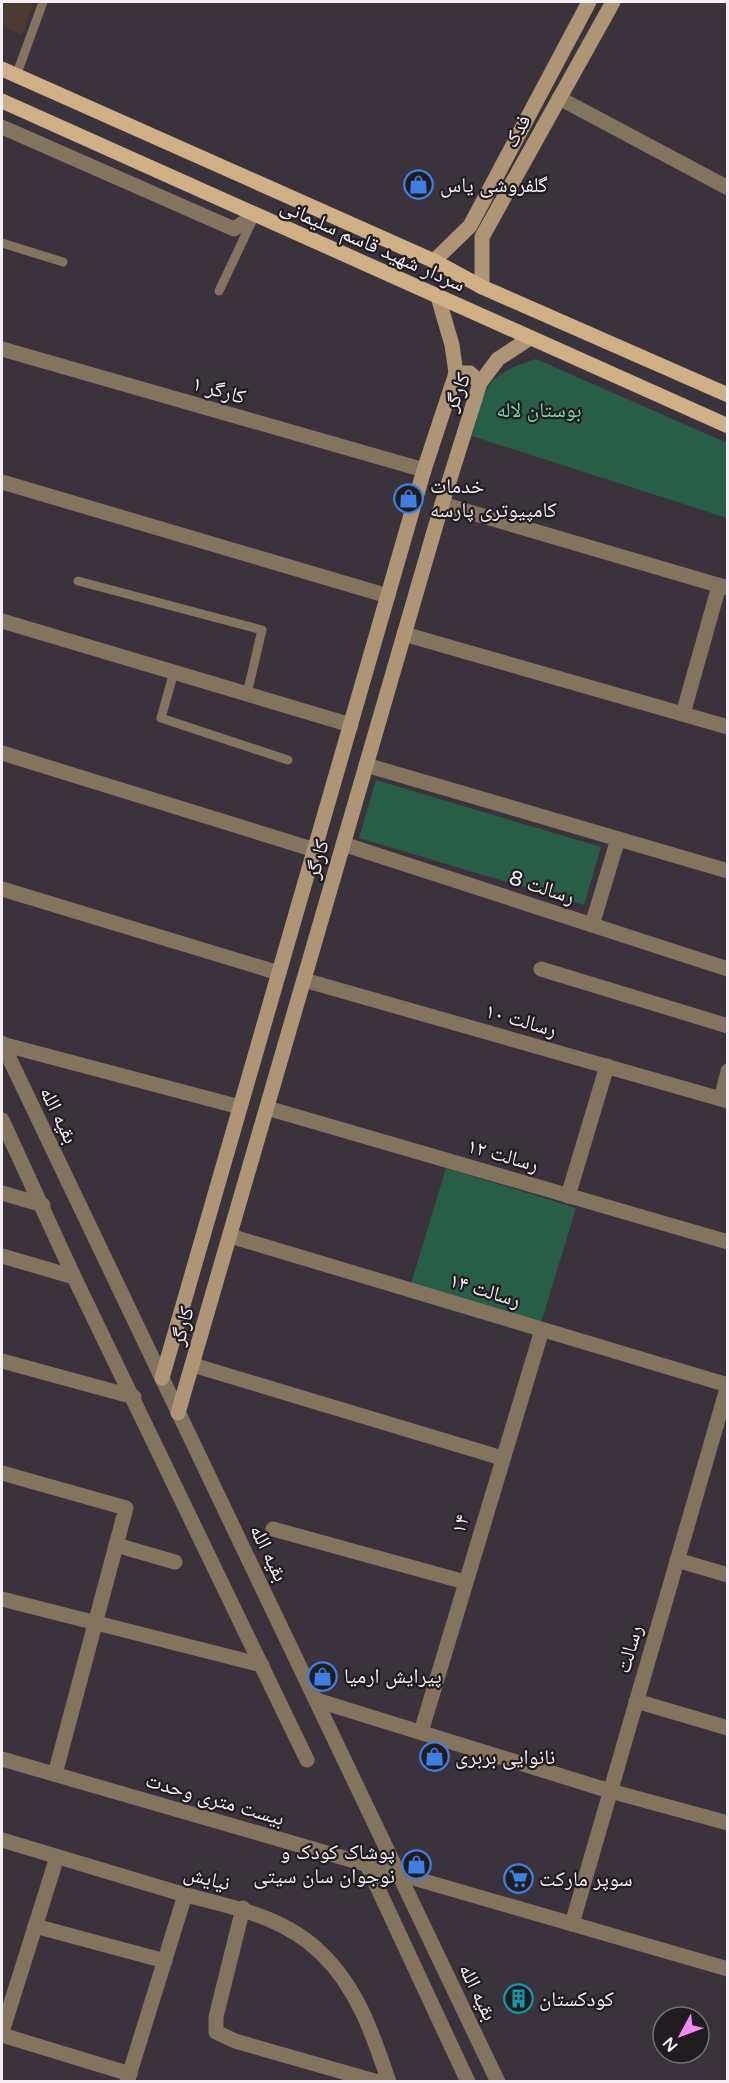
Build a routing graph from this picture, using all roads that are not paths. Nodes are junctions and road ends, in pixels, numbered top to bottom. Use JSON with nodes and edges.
{"nodes":[{"id":1,"x":42,"y":2,"type":"edge"},
{"id":2,"x":589,"y":2,"type":"edge"},
{"id":3,"x":613,"y":2,"type":"edge"},
{"id":4,"x":9,"y":73,"type":"edge"},
{"id":5,"x":559,"y":98,"type":"junction"},
{"id":6,"x":2,"y":101,"type":"edge"},
{"id":7,"x":2,"y":127,"type":"edge"},
{"id":8,"x":728,"y":188,"type":"edge"},
{"id":9,"x":255,"y":215,"type":"junction"},
{"id":10,"x":470,"y":226,"type":"junction"},
{"id":11,"x":482,"y":237,"type":"junction"},
{"id":12,"x":2,"y":243,"type":"edge"},
{"id":13,"x":434,"y":261,"type":"junction"},
{"id":14,"x":63,"y":262,"type":"dead end"},
{"id":15,"x":482,"y":287,"type":"junction"},
{"id":16,"x":219,"y":291,"type":"dead end"},
{"id":17,"x":438,"y":297,"type":"junction"},
{"id":18,"x":530,"y":338,"type":"junction"},
{"id":19,"x":2,"y":349,"type":"edge"},
{"id":20,"x":456,"y":373,"type":"junction"},
{"id":21,"x":480,"y":383,"type":"junction"},
{"id":22,"x":728,"y":395,"type":"edge"},
{"id":23,"x":728,"y":426,"type":"edge"},
{"id":24,"x":424,"y":470,"type":"junction"},
{"id":25,"x":2,"y":482,"type":"edge"},
{"id":26,"x":442,"y":504,"type":"junction"},
{"id":27,"x":78,"y":581,"type":"dead end"},
{"id":28,"x":723,"y":587,"type":"edge"},
{"id":29,"x":388,"y":596,"type":"junction"},
{"id":30,"x":2,"y":621,"type":"edge"},
{"id":31,"x":404,"y":634,"type":"junction"},
{"id":32,"x":174,"y":672,"type":"junction"},
{"id":33,"x":366,"y":672,"type":"junction"},
{"id":34,"x":391,"y":680,"type":"junction"},
{"id":35,"x":247,"y":694,"type":"junction"},
{"id":36,"x":683,"y":714,"type":"junction"},
{"id":37,"x":351,"y":725,"type":"junction"},
{"id":38,"x":728,"y":727,"type":"edge"},
{"id":39,"x":2,"y":753,"type":"edge"},
{"id":40,"x":288,"y":760,"type":"dead end"},
{"id":41,"x":366,"y":765,"type":"junction"},
{"id":42,"x":618,"y":838,"type":"junction"},
{"id":43,"x":343,"y":844,"type":"junction"},
{"id":44,"x":315,"y":849,"type":"junction"},
{"id":45,"x":728,"y":871,"type":"edge"},
{"id":46,"x":2,"y":889,"type":"edge"},
{"id":47,"x":592,"y":925,"type":"junction"},
{"id":48,"x":541,"y":969,"type":"dead end"},
{"id":49,"x":728,"y":969,"type":"edge"},
{"id":50,"x":279,"y":973,"type":"junction"},
{"id":51,"x":304,"y":980,"type":"junction"},
{"id":52,"x":728,"y":1026,"type":"edge"},
{"id":53,"x":2,"y":1044,"type":"edge"},
{"id":54,"x":607,"y":1066,"type":"junction"},
{"id":55,"x":728,"y":1071,"type":"edge"},
{"id":56,"x":724,"y":1100,"type":"edge"},
{"id":57,"x":240,"y":1107,"type":"junction"},
{"id":58,"x":267,"y":1107,"type":"junction"},
{"id":59,"x":2,"y":1119,"type":"edge"},
{"id":60,"x":2,"y":1193,"type":"edge"},
{"id":61,"x":568,"y":1196,"type":"junction"},
{"id":62,"x":43,"y":1205,"type":"junction"},
{"id":63,"x":230,"y":1236,"type":"junction"},
{"id":64,"x":728,"y":1242,"type":"edge"},
{"id":65,"x":2,"y":1256,"type":"edge"},
{"id":66,"x":74,"y":1276,"type":"junction"},
{"id":67,"x":542,"y":1330,"type":"junction"},
{"id":68,"x":2,"y":1361,"type":"edge"},
{"id":69,"x":192,"y":1365,"type":"junction"},
{"id":70,"x":162,"y":1378,"type":"junction"},
{"id":71,"x":728,"y":1385,"type":"edge"},
{"id":72,"x":134,"y":1397,"type":"junction"},
{"id":73,"x":178,"y":1413,"type":"junction"},
{"id":74,"x":723,"y":1421,"type":"edge"},
{"id":75,"x":502,"y":1458,"type":"junction"},
{"id":76,"x":2,"y":1473,"type":"edge"},
{"id":77,"x":273,"y":1529,"type":"dead end"},
{"id":78,"x":116,"y":1545,"type":"junction"},
{"id":79,"x":677,"y":1560,"type":"junction"},
{"id":80,"x":175,"y":1562,"type":"dead end"},
{"id":81,"x":728,"y":1575,"type":"edge"},
{"id":82,"x":465,"y":1582,"type":"junction"},
{"id":83,"x":2,"y":1599,"type":"edge"},
{"id":84,"x":95,"y":1624,"type":"junction"},
{"id":85,"x":262,"y":1665,"type":"junction"},
{"id":86,"x":316,"y":1700,"type":"junction"},
{"id":87,"x":636,"y":1701,"type":"junction"},
{"id":88,"x":728,"y":1728,"type":"edge"},
{"id":89,"x":421,"y":1732,"type":"junction"},
{"id":90,"x":2,"y":1759,"type":"edge"},
{"id":91,"x":307,"y":1760,"type":"dead end"},
{"id":92,"x":55,"y":1774,"type":"junction"},
{"id":93,"x":610,"y":1791,"type":"junction"},
{"id":94,"x":728,"y":1823,"type":"edge"},
{"id":95,"x":2,"y":1840,"type":"edge"},
{"id":96,"x":57,"y":1857,"type":"junction"},
{"id":97,"x":367,"y":1865,"type":"junction"},
{"id":98,"x":398,"y":1874,"type":"junction"},
{"id":99,"x":185,"y":1895,"type":"junction"},
{"id":100,"x":243,"y":1908,"type":"junction"},
{"id":101,"x":572,"y":1924,"type":"junction"},
{"id":102,"x":35,"y":1926,"type":"junction"},
{"id":103,"x":165,"y":1961,"type":"junction"},
{"id":104,"x":728,"y":1969,"type":"edge"},
{"id":105,"x":2,"y":2033,"type":"edge"},
{"id":106,"x":129,"y":2078,"type":"edge"},
{"id":107,"x":378,"y":2082,"type":"edge"},
{"id":108,"x":389,"y":2082,"type":"edge"},
{"id":109,"x":468,"y":2082,"type":"edge"},
{"id":110,"x":498,"y":2082,"type":"edge"}],
"edges":[{"from":1,"to":4,"type":"lane"},
{"from":2,"to":10,"type":"street","name":"فدک"},
{"from":3,"to":5,"type":"street","name":"فدک"},
{"from":4,"to":13,"type":"main road"},
{"from":5,"to":8,"type":"street"},
{"from":5,"to":11,"type":"street","name":"فدک"},
{"from":6,"to":9,"type":"main road","name":"سردار شهید قاسم سلیمانی"},
{"from":7,"to":9,"type":"street"},
{"from":9,"to":16,"type":"lane"},
{"from":9,"to":17,"type":"main road","name":"سردار شهید قاسم سلیمانی"},
{"from":10,"to":11,"type":"street"},
{"from":10,"to":13,"type":"street","name":"فدک"},
{"from":11,"to":15,"type":"street","name":"فدک"},
{"from":12,"to":14,"type":"lane"},
{"from":13,"to":15,"type":"main road"},
{"from":15,"to":22,"type":"main road"},
{"from":17,"to":18,"type":"main road","name":"سردار شهید قاسم سلیمانی"},
{"from":17,"to":20,"type":"street","name":"کارگر"},
{"from":18,"to":21,"type":"street","name":"کارگر"},
{"from":18,"to":23,"type":"main road","name":"سردار شهید قاسم سلیمانی"},
{"from":19,"to":24,"type":"street","name":"کارگر ۱"},
{"from":20,"to":21,"type":"street"},
{"from":20,"to":24,"type":"street","name":"کارگر"},
{"from":21,"to":26,"type":"street","name":"کارگر"},
{"from":24,"to":29,"type":"street","name":"کارگر"},
{"from":25,"to":29,"type":"street"},
{"from":26,"to":28,"type":"street"},
{"from":26,"to":31,"type":"street","name":"کارگر"},
{"from":27,"to":35,"type":"lane"},
{"from":28,"to":36,"type":"street"},
{"from":29,"to":33,"type":"street","name":"کارگر"},
{"from":30,"to":32,"type":"street"},
{"from":31,"to":34,"type":"street","name":"کارگر"},
{"from":31,"to":36,"type":"street"},
{"from":32,"to":35,"type":"street"},
{"from":32,"to":40,"type":"lane"},
{"from":33,"to":34,"type":"street"},
{"from":33,"to":37,"type":"street","name":"کارگر"},
{"from":34,"to":41,"type":"street","name":"کارگر"},
{"from":35,"to":37,"type":"street"},
{"from":36,"to":38,"type":"street"},
{"from":37,"to":44,"type":"street","name":"کارگر"},
{"from":39,"to":44,"type":"street"},
{"from":41,"to":42,"type":"street"},
{"from":41,"to":43,"type":"street","name":"کارگر"},
{"from":42,"to":45,"type":"street"},
{"from":42,"to":47,"type":"street"},
{"from":43,"to":47,"type":"street","name":"رسالت 8"},
{"from":43,"to":51,"type":"street","name":"کارگر"},
{"from":44,"to":50,"type":"street","name":"کارگر"},
{"from":46,"to":50,"type":"street"},
{"from":47,"to":49,"type":"street","name":"رسالت 8"},
{"from":48,"to":52,"type":"street"},
{"from":50,"to":57,"type":"street","name":"کارگر"},
{"from":51,"to":54,"type":"street","name":"رسالت ۱۰"},
{"from":51,"to":58,"type":"street","name":"کارگر"},
{"from":53,"to":57,"type":"street"},
{"from":53,"to":70,"type":"street","name":"بقیه الله"},
{"from":54,"to":56,"type":"street","name":"رسالت ۱۰"},
{"from":54,"to":61,"type":"street"},
{"from":55,"to":56,"type":"street"},
{"from":57,"to":70,"type":"street","name":"کارگر"},
{"from":58,"to":61,"type":"street","name":"رسالت ۱۲"},
{"from":58,"to":63,"type":"street","name":"کارگر"},
{"from":59,"to":62,"type":"street"},
{"from":60,"to":62,"type":"street"},
{"from":61,"to":64,"type":"street","name":"رسالت ۱۲"},
{"from":62,"to":66,"type":"street"},
{"from":63,"to":67,"type":"street","name":"رسالت ۱۴"},
{"from":63,"to":69,"type":"street","name":"کارگر"},
{"from":65,"to":66,"type":"street"},
{"from":66,"to":72,"type":"street"},
{"from":67,"to":71,"type":"street","name":"رسالت ۱۴"},
{"from":67,"to":75,"type":"street","name":"۱۴"},
{"from":68,"to":72,"type":"street"},
{"from":69,"to":73,"type":"street","name":"کارگر"},
{"from":69,"to":75,"type":"street"},
{"from":70,"to":73,"type":"street","name":"بقیه الله"},
{"from":71,"to":74,"type":"street","name":"رسالت"},
{"from":72,"to":85,"type":"street"},
{"from":73,"to":86,"type":"street","name":"بقیه الله"},
{"from":74,"to":79,"type":"street","name":"رسالت"},
{"from":75,"to":82,"type":"street","name":"۱۴"},
{"from":76,"to":78,"type":"street"},
{"from":77,"to":82,"type":"street"},
{"from":78,"to":80,"type":"street"},
{"from":78,"to":84,"type":"street"},
{"from":79,"to":81,"type":"street"},
{"from":79,"to":87,"type":"street","name":"رسالت"},
{"from":82,"to":89,"type":"street","name":"۱۴"},
{"from":83,"to":84,"type":"street"},
{"from":84,"to":85,"type":"street"},
{"from":84,"to":92,"type":"street"},
{"from":85,"to":91,"type":"street"},
{"from":86,"to":89,"type":"street"},
{"from":86,"to":98,"type":"street","name":"بقیه الله"},
{"from":87,"to":88,"type":"street"},
{"from":87,"to":93,"type":"street","name":"رسالت"},
{"from":89,"to":93,"type":"street"},
{"from":90,"to":92,"type":"street","name":"بیست متری وحدت"},
{"from":92,"to":97,"type":"street","name":"بیست متری وحدت"},
{"from":93,"to":94,"type":"street"},
{"from":93,"to":101,"type":"street","name":"رسالت"},
{"from":95,"to":96,"type":"street","name":"نیایش"},
{"from":96,"to":99,"type":"street","name":"نیایش"},
{"from":96,"to":102,"type":"street"},
{"from":97,"to":98,"type":"street","name":"بیست متری وحدت"},
{"from":97,"to":109,"type":"street"},
{"from":98,"to":101,"type":"street","name":"بیست متری وحدت"},
{"from":98,"to":110,"type":"street","name":"بقیه الله"},
{"from":99,"to":100,"type":"street","name":"نیایش"},
{"from":99,"to":103,"type":"street"},
{"from":100,"to":107,"type":"street"},
{"from":100,"to":108,"type":"street","name":"نیایش"},
{"from":101,"to":104,"type":"street","name":"بیست متری وحدت"},
{"from":102,"to":103,"type":"street"},
{"from":102,"to":105,"type":"street"},
{"from":103,"to":106,"type":"street"},
{"from":105,"to":106,"type":"street"}]}
